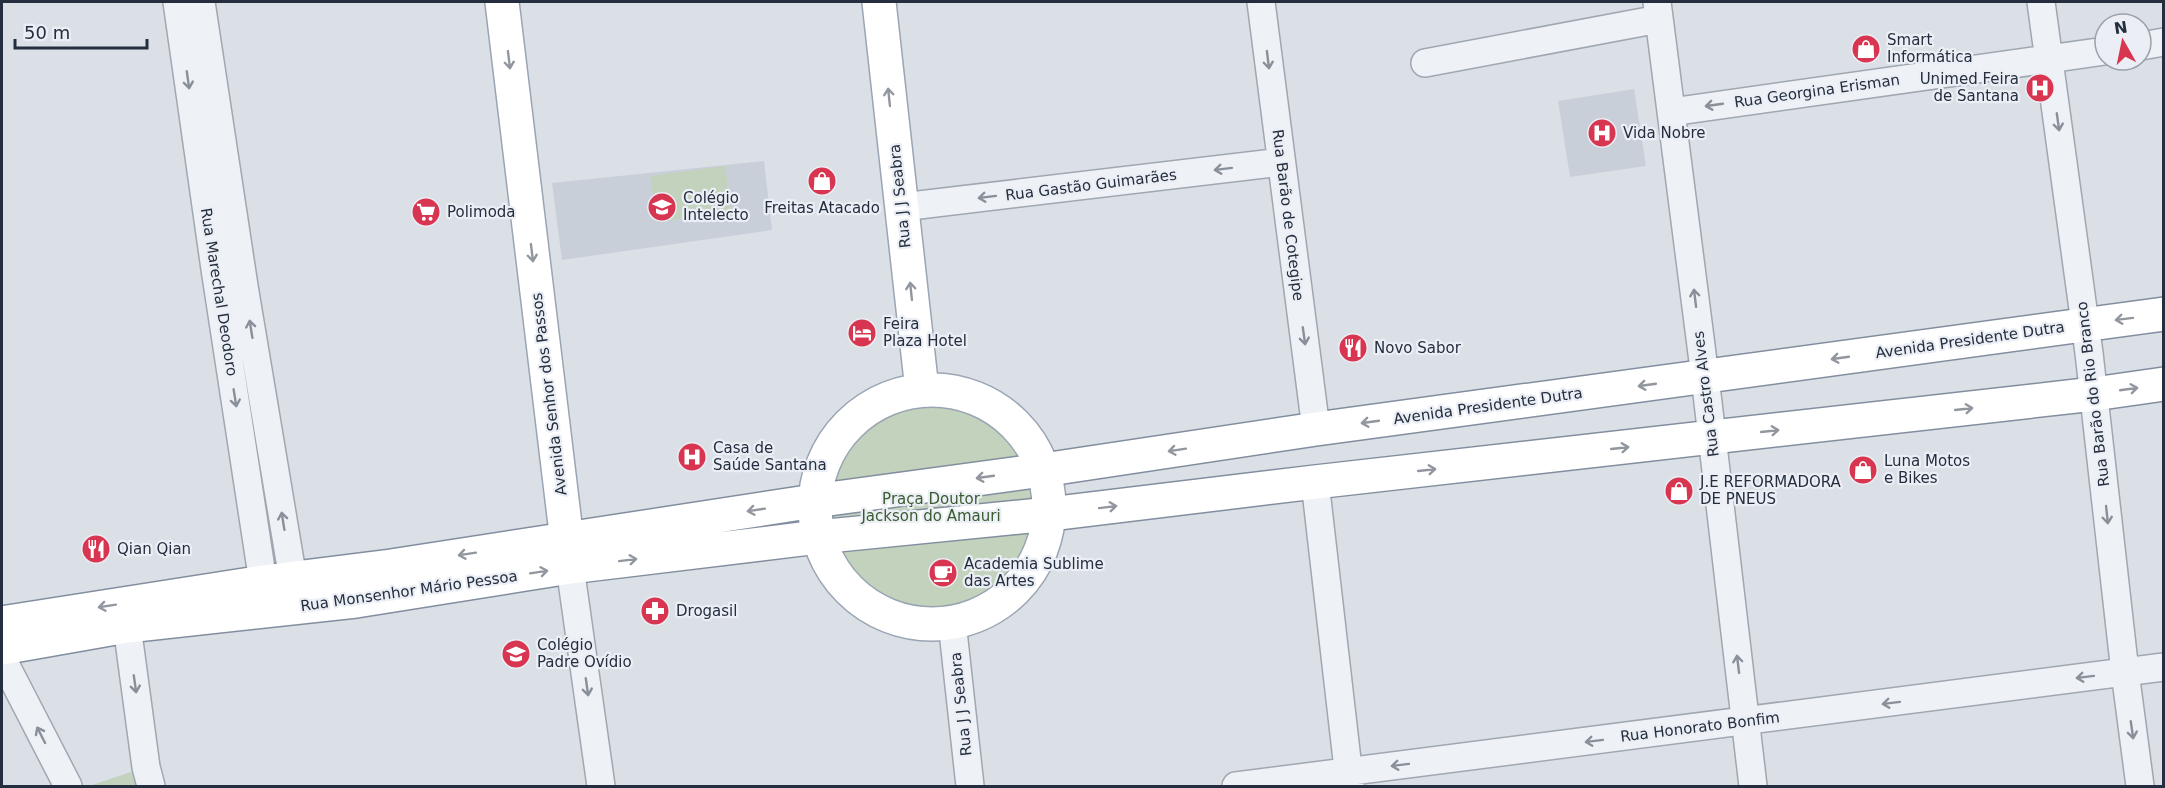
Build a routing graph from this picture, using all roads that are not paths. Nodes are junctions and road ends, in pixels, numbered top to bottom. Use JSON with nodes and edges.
{"nodes":[{"id":1,"x":177,"y":2,"type":"edge"},
{"id":2,"x":201,"y":2,"type":"edge"},
{"id":3,"x":502,"y":2,"type":"edge"},
{"id":4,"x":879,"y":2,"type":"edge"},
{"id":5,"x":1261,"y":2,"type":"edge"},
{"id":6,"x":2041,"y":2,"type":"edge"},
{"id":7,"x":1658,"y":10,"type":"edge"},
{"id":8,"x":2093,"y":52,"type":"edge"},
{"id":9,"x":2049,"y":58,"type":"junction"},
{"id":10,"x":1425,"y":63,"type":"dead end"},
{"id":11,"x":1671,"y":111,"type":"junction"},
{"id":12,"x":1281,"y":162,"type":"junction"},
{"id":13,"x":902,"y":207,"type":"junction"},
{"id":14,"x":2163,"y":314,"type":"edge"},
{"id":15,"x":2085,"y":324,"type":"junction"},
{"id":16,"x":1705,"y":377,"type":"junction"},
{"id":17,"x":2163,"y":384,"type":"edge"},
{"id":18,"x":922,"y":390,"type":"junction"},
{"id":19,"x":2094,"y":394,"type":"junction"},
{"id":20,"x":1316,"y":429,"type":"junction"},
{"id":21,"x":1712,"y":438,"type":"junction"},
{"id":22,"x":1043,"y":470,"type":"junction"},
{"id":23,"x":1315,"y":482,"type":"junction"},
{"id":24,"x":814,"y":501,"type":"junction"},
{"id":25,"x":1050,"y":514,"type":"junction"},
{"id":26,"x":818,"y":537,"type":"junction"},
{"id":27,"x":568,"y":553,"type":"junction"},
{"id":28,"x":391,"y":566,"type":"junction"},
{"id":29,"x":278,"y":580,"type":"junction"},
{"id":30,"x":952,"y":622,"type":"junction"},
{"id":31,"x":2,"y":623,"type":"edge"},
{"id":32,"x":127,"y":626,"type":"junction"},
{"id":33,"x":2,"y":648,"type":"edge"},
{"id":34,"x":2,"y":658,"type":"edge"},
{"id":35,"x":2163,"y":667,"type":"edge"},
{"id":36,"x":2125,"y":672,"type":"junction"},
{"id":37,"x":1745,"y":722,"type":"junction"},
{"id":38,"x":1349,"y":779,"type":"edge"},
{"id":39,"x":69,"y":786,"type":"edge"},
{"id":40,"x":151,"y":786,"type":"edge"},
{"id":41,"x":601,"y":786,"type":"edge"},
{"id":42,"x":970,"y":786,"type":"edge"},
{"id":43,"x":1236,"y":786,"type":"edge"},
{"id":44,"x":1753,"y":786,"type":"edge"},
{"id":45,"x":2140,"y":786,"type":"edge"}],
"edges":[{"from":1,"to":29,"type":"street","name":"Rua Marechal Deodoro","one_way":true},
{"from":29,"to":2,"type":"street","name":"Rua Marechal Deodoro","one_way":true},
{"from":3,"to":27,"type":"main road","name":"Avenida Senhor dos Passos","one_way":true},
{"from":13,"to":4,"type":"main road","name":"Rua J J Seabra","one_way":true},
{"from":5,"to":12,"type":"street","name":"Rua Barão de Cotegipe","one_way":true},
{"from":6,"to":9,"type":"street","name":"Rua Barão do Rio Branco"},
{"from":7,"to":10,"type":"street"},
{"from":7,"to":11,"type":"street","name":"Rua Castro Alves"},
{"from":8,"to":9,"type":"street","name":"Rua Georgina Erisman"},
{"from":9,"to":11,"type":"street","name":"Rua Georgina Erisman","one_way":true},
{"from":9,"to":15,"type":"street","name":"Rua Barão do Rio Branco","one_way":true},
{"from":16,"to":11,"type":"street","name":"Rua Castro Alves","one_way":true},
{"from":12,"to":13,"type":"street","name":"Rua Gastão Guimarães","one_way":true},
{"from":12,"to":20,"type":"street","name":"Rua Barão de Cotegipe","one_way":true},
{"from":18,"to":13,"type":"main road","name":"Rua J J Seabra","one_way":true},
{"from":14,"to":15,"type":"main road","name":"Avenida Presidente Dutra","one_way":true},
{"from":15,"to":16,"type":"main road","name":"Avenida Presidente Dutra","one_way":true},
{"from":15,"to":19,"type":"street","name":"Rua Barão do Rio Branco"},
{"from":16,"to":20,"type":"main road","name":"Avenida Presidente Dutra","one_way":true},
{"from":16,"to":21,"type":"street","name":"Rua Castro Alves"},
{"from":19,"to":17,"type":"main road","one_way":true},
{"from":18,"to":22,"type":"main road"},
{"from":18,"to":24,"type":"main road"},
{"from":21,"to":19,"type":"main road","one_way":true},
{"from":19,"to":36,"type":"street","name":"Rua Barão do Rio Branco","one_way":true},
{"from":20,"to":22,"type":"main road","name":"Avenida Presidente Dutra","one_way":true},
{"from":23,"to":21,"type":"main road","one_way":true},
{"from":37,"to":21,"type":"street","name":"Rua Castro Alves","one_way":true},
{"from":22,"to":24,"type":"main road","name":"Avenida Presidente Dutra","one_way":true},
{"from":22,"to":25,"type":"main road"},
{"from":25,"to":23,"type":"main road","one_way":true},
{"from":23,"to":38,"type":"street"},
{"from":24,"to":26,"type":"main road"},
{"from":24,"to":27,"type":"main road","name":"Rua Monsenhor Mário Pessoa","one_way":true},
{"from":25,"to":26,"type":"main road"},
{"from":25,"to":30,"type":"main road"},
{"from":27,"to":26,"type":"main road","name":"Rua Monsenhor Mário Pessoa","one_way":true},
{"from":26,"to":30,"type":"main road"},
{"from":27,"to":28,"type":"main road","name":"Rua Monsenhor Mário Pessoa","one_way":true},
{"from":32,"to":27,"type":"main road","name":"Rua Monsenhor Mário Pessoa","one_way":true},
{"from":27,"to":41,"type":"street","name":"Avenida Senhor dos Passos","one_way":true},
{"from":28,"to":29,"type":"main road","name":"Rua Monsenhor Mário Pessoa"},
{"from":28,"to":32,"type":"main road"},
{"from":29,"to":31,"type":"main road","name":"Rua Monsenhor Mário Pessoa","one_way":true},
{"from":30,"to":42,"type":"street","name":"Rua J J Seabra"},
{"from":32,"to":33,"type":"main road","name":"Rua Monsenhor Mário Pessoa"},
{"from":32,"to":40,"type":"street","one_way":true},
{"from":39,"to":34,"type":"street","one_way":true},
{"from":35,"to":36,"type":"street","name":"Rua Honorato Bonfim"},
{"from":36,"to":37,"type":"street","name":"Rua Honorato Bonfim","one_way":true},
{"from":36,"to":45,"type":"street","name":"Rua Barão do Rio Branco","one_way":true},
{"from":37,"to":38,"type":"street","name":"Rua Honorato Bonfim","one_way":true},
{"from":37,"to":44,"type":"street","name":"Rua Castro Alves"},
{"from":38,"to":43,"type":"street","name":"Rua Honorato Bonfim"}]}
